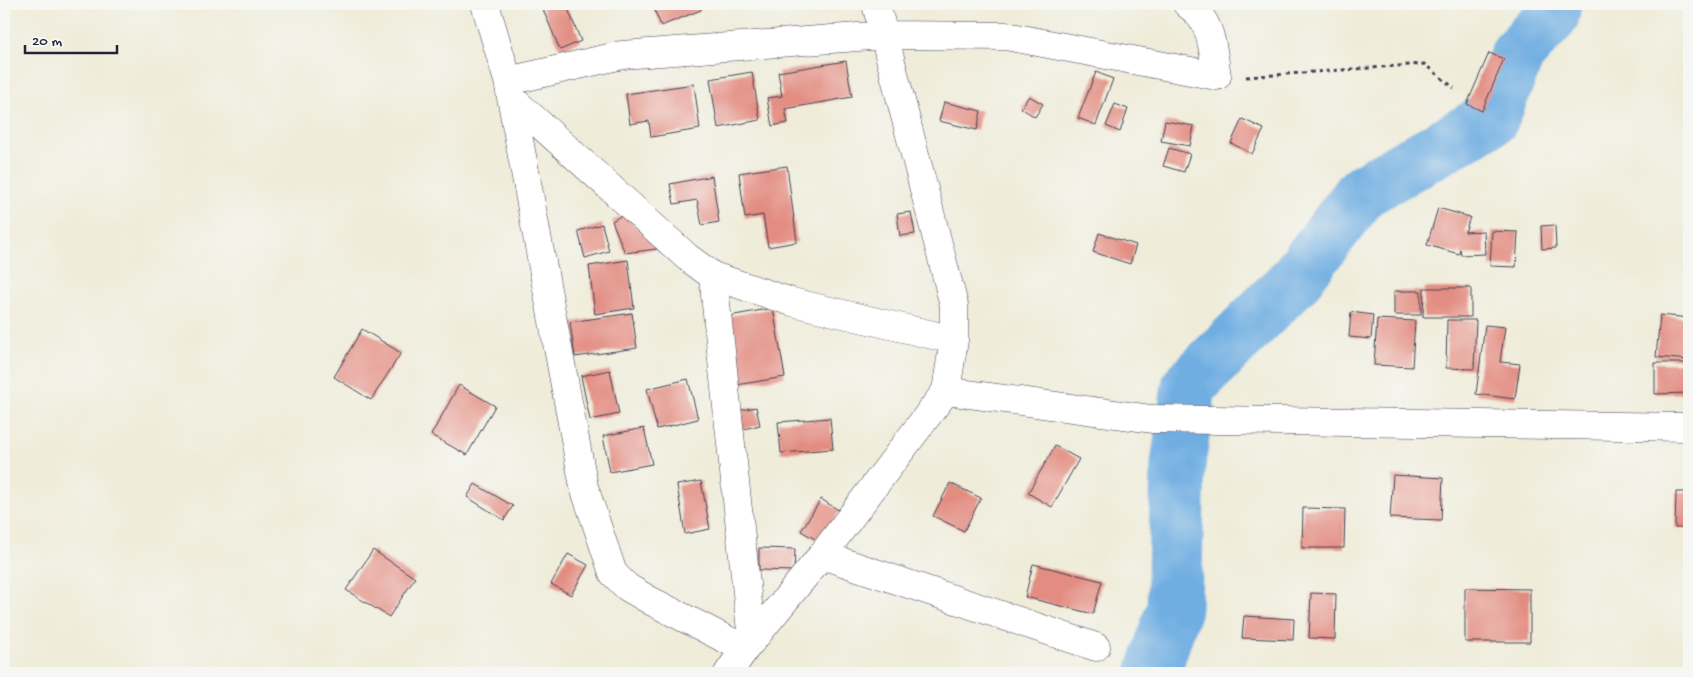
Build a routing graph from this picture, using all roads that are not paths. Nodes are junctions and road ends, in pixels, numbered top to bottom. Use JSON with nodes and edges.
{"nodes":[{"id":1,"x":485,"y":4,"type":"edge"},
{"id":2,"x":876,"y":4,"type":"edge"},
{"id":3,"x":1186,"y":4,"type":"edge"},
{"id":4,"x":884,"y":35,"type":"junction"},
{"id":5,"x":510,"y":90,"type":"junction"},
{"id":6,"x":713,"y":276,"type":"junction"},
{"id":7,"x":954,"y":340,"type":"junction"},
{"id":8,"x":946,"y":391,"type":"junction"},
{"id":9,"x":1689,"y":427,"type":"edge"},
{"id":10,"x":822,"y":554,"type":"junction"},
{"id":11,"x":749,"y":645,"type":"junction"},
{"id":12,"x":1096,"y":647,"type":"dead end"},
{"id":13,"x":728,"y":673,"type":"edge"}],
"edges":[{"from":1,"to":5,"type":"street"},
{"from":2,"to":4,"type":"street"},
{"from":3,"to":4,"type":"street"},
{"from":4,"to":5,"type":"street"},
{"from":4,"to":7,"type":"street"},
{"from":5,"to":6,"type":"street"},
{"from":5,"to":11,"type":"street"},
{"from":6,"to":7,"type":"street"},
{"from":6,"to":11,"type":"street"},
{"from":7,"to":8,"type":"street"},
{"from":8,"to":9,"type":"street"},
{"from":8,"to":10,"type":"street"},
{"from":10,"to":11,"type":"street"},
{"from":10,"to":12,"type":"street"},
{"from":11,"to":13,"type":"street"}]}
